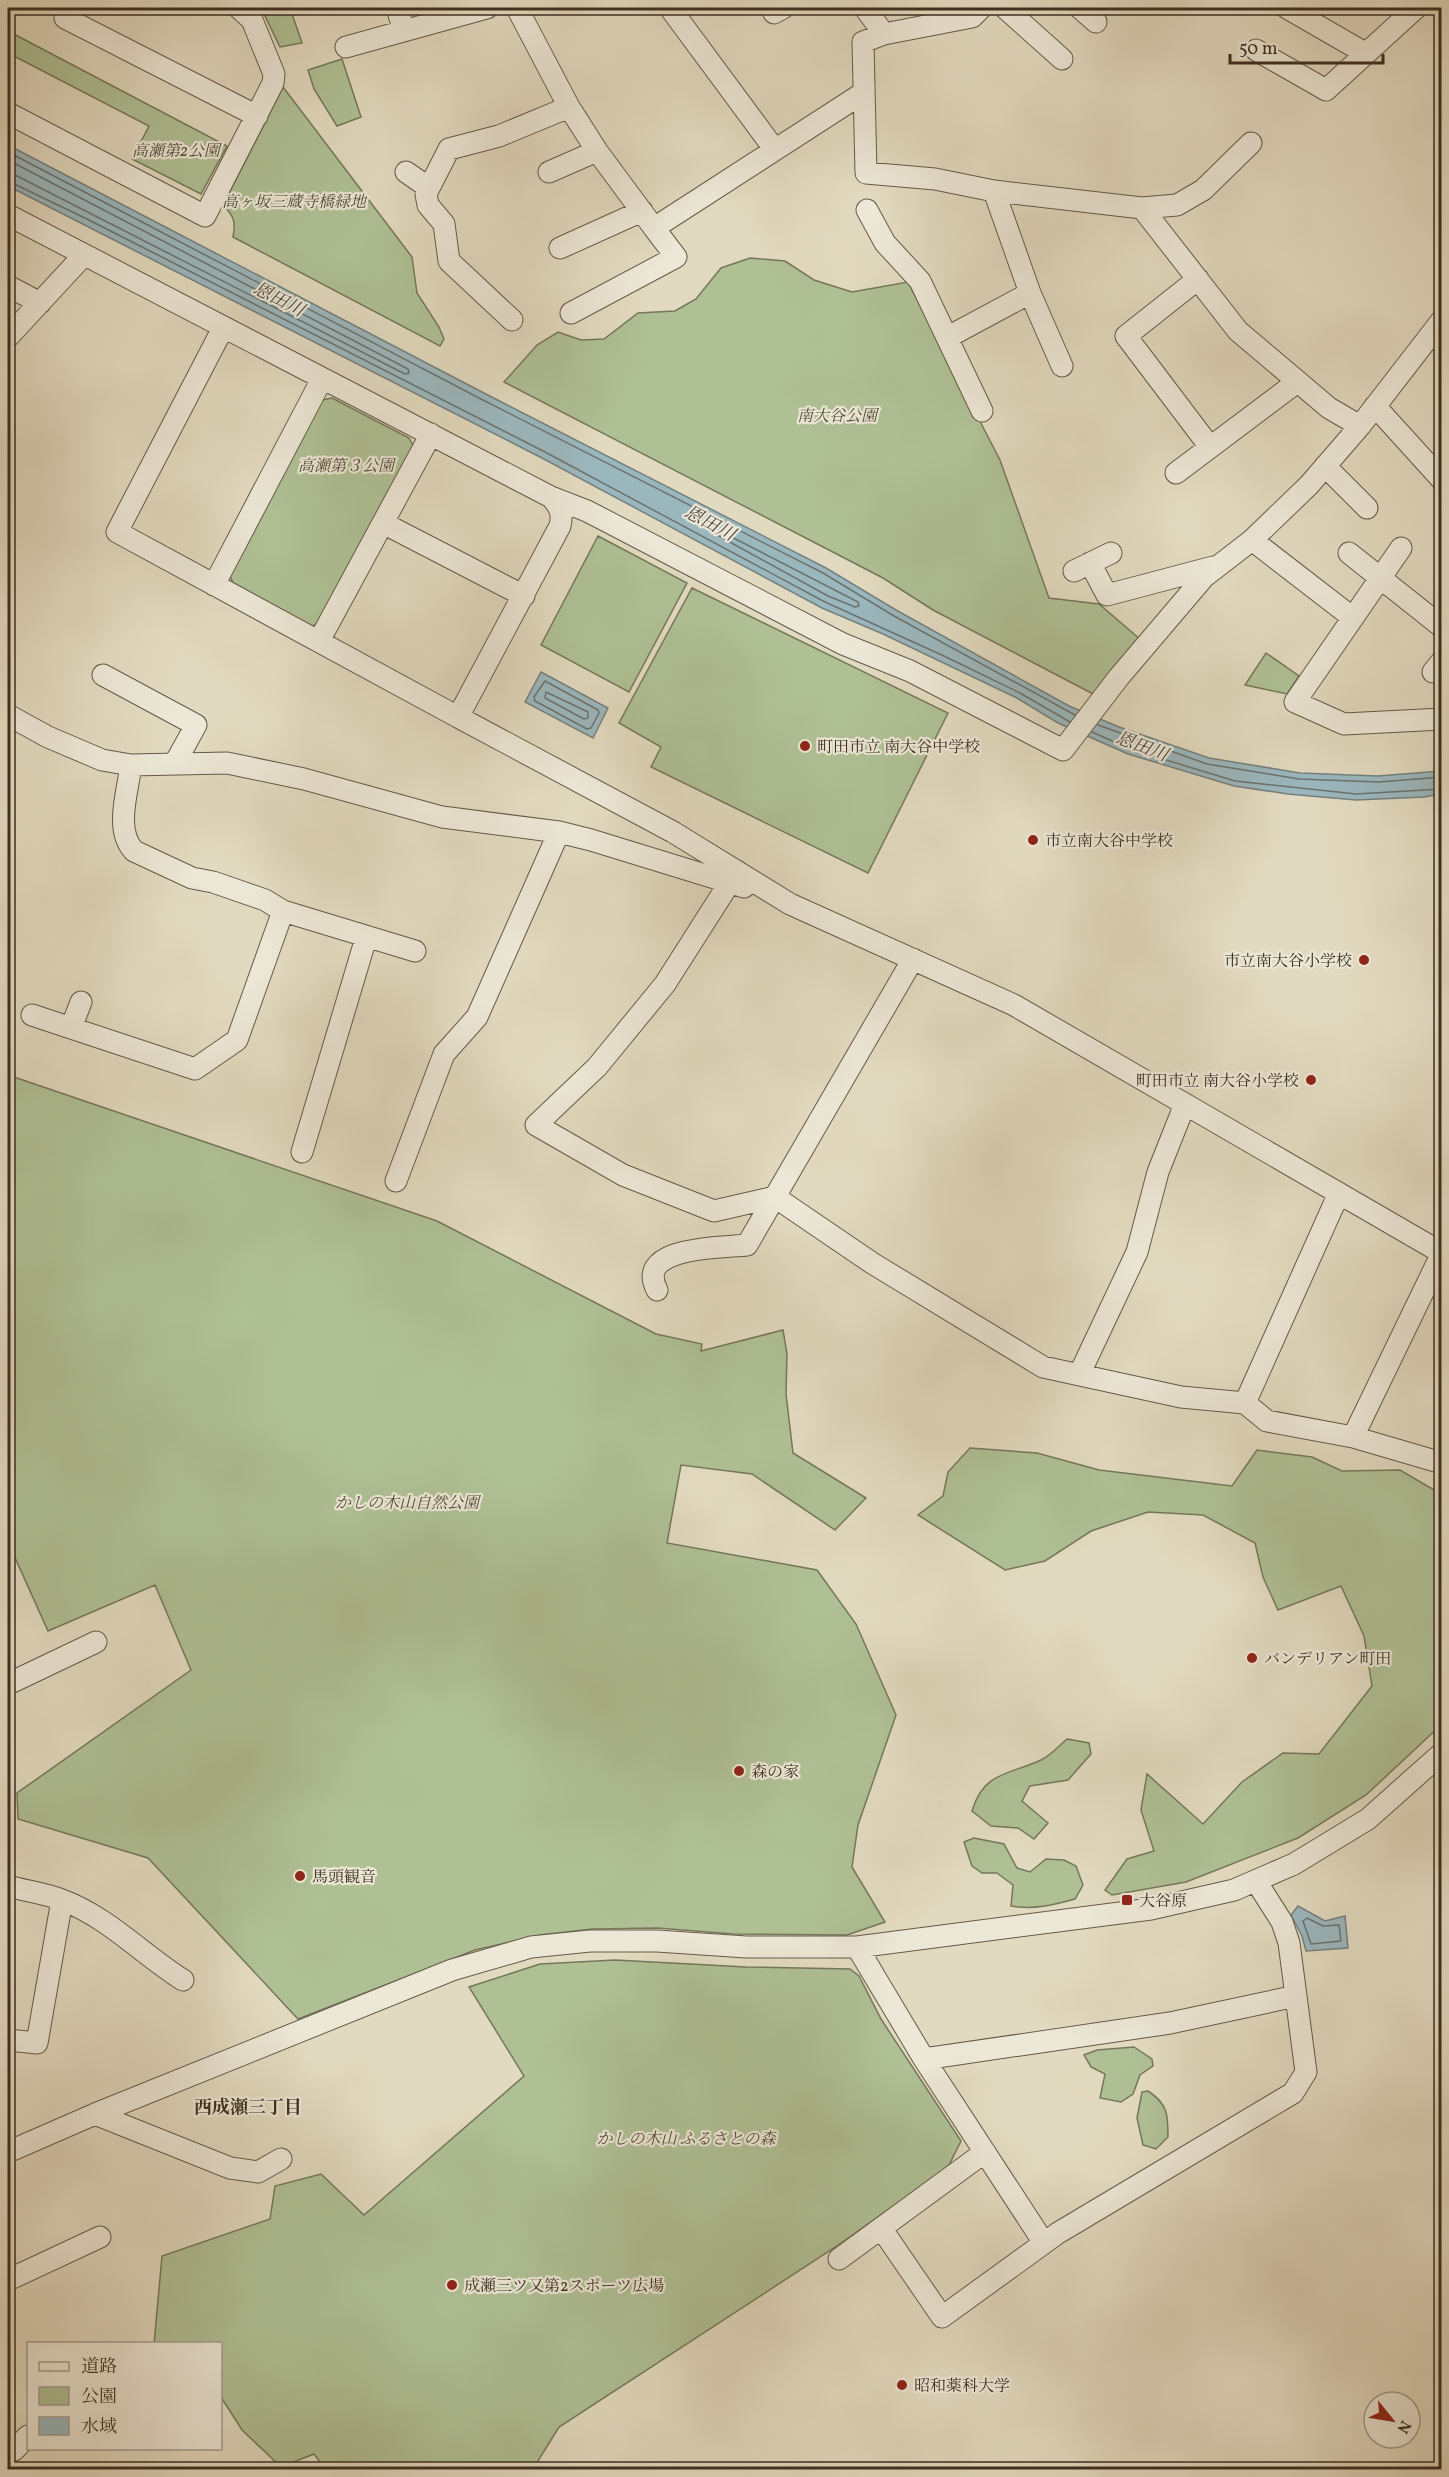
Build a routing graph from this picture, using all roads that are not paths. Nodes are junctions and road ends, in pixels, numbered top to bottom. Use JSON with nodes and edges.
{"nodes":[{"id":1,"x":71,"y":8,"type":"edge"},
{"id":2,"x":239,"y":8,"type":"edge"},
{"id":3,"x":397,"y":8,"type":"edge"},
{"id":4,"x":487,"y":8,"type":"edge"},
{"id":5,"x":517,"y":8,"type":"edge"},
{"id":6,"x":670,"y":8,"type":"edge"},
{"id":7,"x":865,"y":8,"type":"edge"},
{"id":8,"x":981,"y":8,"type":"edge"},
{"id":9,"x":1005,"y":8,"type":"edge"},
{"id":10,"x":1287,"y":8,"type":"edge"},
{"id":11,"x":1416,"y":8,"type":"edge"},
{"id":12,"x":404,"y":31,"type":"junction"},
{"id":13,"x":884,"y":34,"type":"junction"},
{"id":14,"x":345,"y":48,"type":"dead end"},
{"id":15,"x":1256,"y":50,"type":"dead end"},
{"id":16,"x":1365,"y":53,"type":"junction"},
{"id":17,"x":1062,"y":59,"type":"dead end"},
{"id":18,"x":863,"y":93,"type":"junction"},
{"id":19,"x":569,"y":107,"type":"junction"},
{"id":20,"x":8,"y":113,"type":"edge"},
{"id":21,"x":257,"y":116,"type":"junction"},
{"id":22,"x":1251,"y":143,"type":"dead end"},
{"id":23,"x":775,"y":150,"type":"junction"},
{"id":24,"x":597,"y":151,"type":"junction"},
{"id":25,"x":406,"y":172,"type":"dead end"},
{"id":26,"x":549,"y":172,"type":"dead end"},
{"id":27,"x":429,"y":188,"type":"junction"},
{"id":28,"x":994,"y":191,"type":"junction"},
{"id":29,"x":1142,"y":208,"type":"junction"},
{"id":30,"x":867,"y":210,"type":"dead end"},
{"id":31,"x":642,"y":211,"type":"junction"},
{"id":32,"x":8,"y":215,"type":"edge"},
{"id":33,"x":654,"y":228,"type":"junction"},
{"id":34,"x":560,"y":248,"type":"dead end"},
{"id":35,"x":84,"y":255,"type":"junction"},
{"id":36,"x":1198,"y":279,"type":"junction"},
{"id":37,"x":8,"y":286,"type":"edge"},
{"id":38,"x":1030,"y":293,"type":"junction"},
{"id":39,"x":40,"y":303,"type":"junction"},
{"id":40,"x":571,"y":313,"type":"dead end"},
{"id":41,"x":512,"y":320,"type":"dead end"},
{"id":42,"x":1442,"y":320,"type":"edge"},
{"id":43,"x":223,"y":328,"type":"junction"},
{"id":44,"x":8,"y":337,"type":"edge"},
{"id":45,"x":948,"y":338,"type":"junction"},
{"id":46,"x":1062,"y":366,"type":"dead end"},
{"id":47,"x":322,"y":379,"type":"junction"},
{"id":48,"x":1297,"y":382,"type":"junction"},
{"id":49,"x":1375,"y":406,"type":"junction"},
{"id":50,"x":982,"y":411,"type":"dead end"},
{"id":51,"x":1360,"y":426,"type":"junction"},
{"id":52,"x":431,"y":434,"type":"junction"},
{"id":53,"x":1210,"y":447,"type":"junction"},
{"id":54,"x":1325,"y":466,"type":"junction"},
{"id":55,"x":1176,"y":473,"type":"dead end"},
{"id":56,"x":1442,"y":480,"type":"edge"},
{"id":57,"x":551,"y":497,"type":"junction"},
{"id":58,"x":1367,"y":508,"type":"dead end"},
{"id":59,"x":383,"y":523,"type":"junction"},
{"id":60,"x":1252,"y":540,"type":"junction"},
{"id":61,"x":1401,"y":548,"type":"dead end"},
{"id":62,"x":1111,"y":553,"type":"dead end"},
{"id":63,"x":1348,"y":553,"type":"dead end"},
{"id":64,"x":1217,"y":566,"type":"junction"},
{"id":65,"x":1380,"y":578,"type":"junction"},
{"id":66,"x":214,"y":585,"type":"junction"},
{"id":67,"x":524,"y":596,"type":"junction"},
{"id":68,"x":1353,"y":618,"type":"junction"},
{"id":69,"x":1442,"y":627,"type":"edge"},
{"id":70,"x":319,"y":641,"type":"junction"},
{"id":71,"x":111,"y":687,"type":"dead end"},
{"id":72,"x":8,"y":715,"type":"edge"},
{"id":73,"x":458,"y":717,"type":"junction"},
{"id":74,"x":1442,"y":719,"type":"edge"},
{"id":75,"x":175,"y":763,"type":"junction"},
{"id":76,"x":131,"y":765,"type":"junction"},
{"id":77,"x":559,"y":832,"type":"junction"},
{"id":78,"x":673,"y":832,"type":"junction"},
{"id":79,"x":657,"y":858,"type":"junction"},
{"id":80,"x":734,"y":876,"type":"junction"},
{"id":81,"x":283,"y":912,"type":"junction"},
{"id":82,"x":366,"y":938,"type":"junction"},
{"id":83,"x":415,"y":951,"type":"dead end"},
{"id":84,"x":913,"y":959,"type":"junction"},
{"id":85,"x":81,"y":1002,"type":"dead end"},
{"id":86,"x":32,"y":1016,"type":"dead end"},
{"id":87,"x":71,"y":1028,"type":"junction"},
{"id":88,"x":1185,"y":1104,"type":"junction"},
{"id":89,"x":302,"y":1152,"type":"dead end"},
{"id":90,"x":396,"y":1181,"type":"dead end"},
{"id":91,"x":1339,"y":1193,"type":"junction"},
{"id":92,"x":775,"y":1197,"type":"junction"},
{"id":93,"x":1442,"y":1253,"type":"edge"},
{"id":94,"x":657,"y":1290,"type":"dead end"},
{"id":95,"x":1078,"y":1376,"type":"junction"},
{"id":96,"x":1245,"y":1403,"type":"junction"},
{"id":97,"x":1353,"y":1437,"type":"junction"},
{"id":98,"x":1442,"y":1463,"type":"edge"},
{"id":99,"x":96,"y":1642,"type":"dead end"},
{"id":100,"x":8,"y":1684,"type":"edge"},
{"id":101,"x":1442,"y":1753,"type":"edge"},
{"id":102,"x":1256,"y":1881,"type":"junction"},
{"id":103,"x":8,"y":1886,"type":"edge"},
{"id":104,"x":63,"y":1900,"type":"junction"},
{"id":105,"x":858,"y":1947,"type":"junction"},
{"id":106,"x":183,"y":1980,"type":"dead end"},
{"id":107,"x":1296,"y":1996,"type":"junction"},
{"id":108,"x":8,"y":2040,"type":"edge"},
{"id":109,"x":924,"y":2059,"type":"junction"},
{"id":110,"x":95,"y":2114,"type":"junction"},
{"id":111,"x":8,"y":2152,"type":"edge"},
{"id":112,"x":985,"y":2152,"type":"junction"},
{"id":113,"x":281,"y":2159,"type":"dead end"},
{"id":114,"x":881,"y":2228,"type":"junction"},
{"id":115,"x":100,"y":2237,"type":"dead end"},
{"id":116,"x":1044,"y":2243,"type":"junction"},
{"id":117,"x":839,"y":2259,"type":"dead end"},
{"id":118,"x":8,"y":2280,"type":"edge"},
{"id":119,"x":27,"y":2437,"type":"edge"},
{"id":120,"x":8,"y":2452,"type":"edge"}],
"edges":[{"from":1,"to":21,"type":"street"},
{"from":2,"to":21,"type":"street"},
{"from":3,"to":12,"type":"street"},
{"from":4,"to":12,"type":"street"},
{"from":5,"to":19,"type":"street"},
{"from":6,"to":23,"type":"street"},
{"from":7,"to":13,"type":"street"},
{"from":8,"to":13,"type":"street"},
{"from":9,"to":17,"type":"street"},
{"from":10,"to":16,"type":"street"},
{"from":11,"to":16,"type":"street"},
{"from":12,"to":14,"type":"street"},
{"from":13,"to":18,"type":"street"},
{"from":15,"to":16,"type":"street"},
{"from":18,"to":23,"type":"street"},
{"from":18,"to":28,"type":"street"},
{"from":19,"to":24,"type":"street"},
{"from":19,"to":27,"type":"street"},
{"from":20,"to":21,"type":"street"},
{"from":22,"to":29,"type":"street"},
{"from":23,"to":33,"type":"street"},
{"from":24,"to":26,"type":"street"},
{"from":24,"to":31,"type":"street"},
{"from":25,"to":27,"type":"street"},
{"from":27,"to":41,"type":"street"},
{"from":28,"to":29,"type":"street"},
{"from":28,"to":38,"type":"street"},
{"from":29,"to":36,"type":"street"},
{"from":30,"to":45,"type":"street"},
{"from":31,"to":33,"type":"street"},
{"from":31,"to":34,"type":"street"},
{"from":32,"to":35,"type":"street"},
{"from":33,"to":40,"type":"street"},
{"from":35,"to":39,"type":"street"},
{"from":35,"to":43,"type":"street"},
{"from":36,"to":48,"type":"street"},
{"from":36,"to":53,"type":"street"},
{"from":37,"to":39,"type":"street"},
{"from":38,"to":45,"type":"street"},
{"from":38,"to":46,"type":"street"},
{"from":39,"to":44,"type":"street"},
{"from":42,"to":49,"type":"street"},
{"from":43,"to":47,"type":"street"},
{"from":43,"to":66,"type":"street"},
{"from":45,"to":50,"type":"street"},
{"from":47,"to":52,"type":"street"},
{"from":47,"to":66,"type":"street"},
{"from":48,"to":51,"type":"street"},
{"from":48,"to":53,"type":"street"},
{"from":49,"to":51,"type":"street"},
{"from":49,"to":56,"type":"street"},
{"from":51,"to":54,"type":"street"},
{"from":52,"to":57,"type":"street"},
{"from":52,"to":59,"type":"street"},
{"from":53,"to":55,"type":"street"},
{"from":54,"to":58,"type":"street"},
{"from":54,"to":60,"type":"street"},
{"from":57,"to":64,"type":"street"},
{"from":57,"to":67,"type":"street"},
{"from":59,"to":67,"type":"street"},
{"from":59,"to":70,"type":"street"},
{"from":60,"to":64,"type":"street"},
{"from":60,"to":68,"type":"street"},
{"from":61,"to":65,"type":"street"},
{"from":62,"to":64,"type":"street"},
{"from":63,"to":65,"type":"street"},
{"from":65,"to":68,"type":"street"},
{"from":65,"to":69,"type":"street"},
{"from":66,"to":70,"type":"street"},
{"from":67,"to":73,"type":"street"},
{"from":68,"to":74,"type":"street"},
{"from":70,"to":73,"type":"street"},
{"from":71,"to":75,"type":"street"},
{"from":72,"to":76,"type":"street"},
{"from":73,"to":78,"type":"street"},
{"from":75,"to":76,"type":"street"},
{"from":75,"to":77,"type":"street"},
{"from":76,"to":81,"type":"street"},
{"from":77,"to":79,"type":"street"},
{"from":77,"to":90,"type":"street"},
{"from":78,"to":79,"type":"street"},
{"from":78,"to":80,"type":"street"},
{"from":79,"to":80,"type":"street"},
{"from":80,"to":84,"type":"street"},
{"from":80,"to":92,"type":"street"},
{"from":81,"to":82,"type":"street"},
{"from":81,"to":87,"type":"street"},
{"from":82,"to":83,"type":"street"},
{"from":82,"to":89,"type":"street"},
{"from":84,"to":88,"type":"street"},
{"from":84,"to":92,"type":"street"},
{"from":85,"to":87,"type":"street"},
{"from":86,"to":87,"type":"street"},
{"from":88,"to":91,"type":"street"},
{"from":88,"to":95,"type":"street"},
{"from":91,"to":93,"type":"street"},
{"from":91,"to":96,"type":"street"},
{"from":92,"to":94,"type":"street"},
{"from":92,"to":95,"type":"street"},
{"from":93,"to":97,"type":"street"},
{"from":95,"to":96,"type":"street"},
{"from":96,"to":97,"type":"street"},
{"from":97,"to":98,"type":"street"},
{"from":99,"to":100,"type":"street"},
{"from":101,"to":102,"type":"street"},
{"from":102,"to":105,"type":"street"},
{"from":102,"to":107,"type":"street"},
{"from":103,"to":104,"type":"street"},
{"from":104,"to":106,"type":"street"},
{"from":104,"to":108,"type":"street"},
{"from":105,"to":109,"type":"street"},
{"from":105,"to":110,"type":"street"},
{"from":107,"to":109,"type":"street"},
{"from":107,"to":116,"type":"street"},
{"from":109,"to":112,"type":"street"},
{"from":110,"to":111,"type":"street"},
{"from":110,"to":113,"type":"street"},
{"from":112,"to":114,"type":"street"},
{"from":112,"to":116,"type":"street"},
{"from":114,"to":116,"type":"street"},
{"from":114,"to":117,"type":"street"},
{"from":115,"to":118,"type":"street"},
{"from":119,"to":120,"type":"street"}]}
